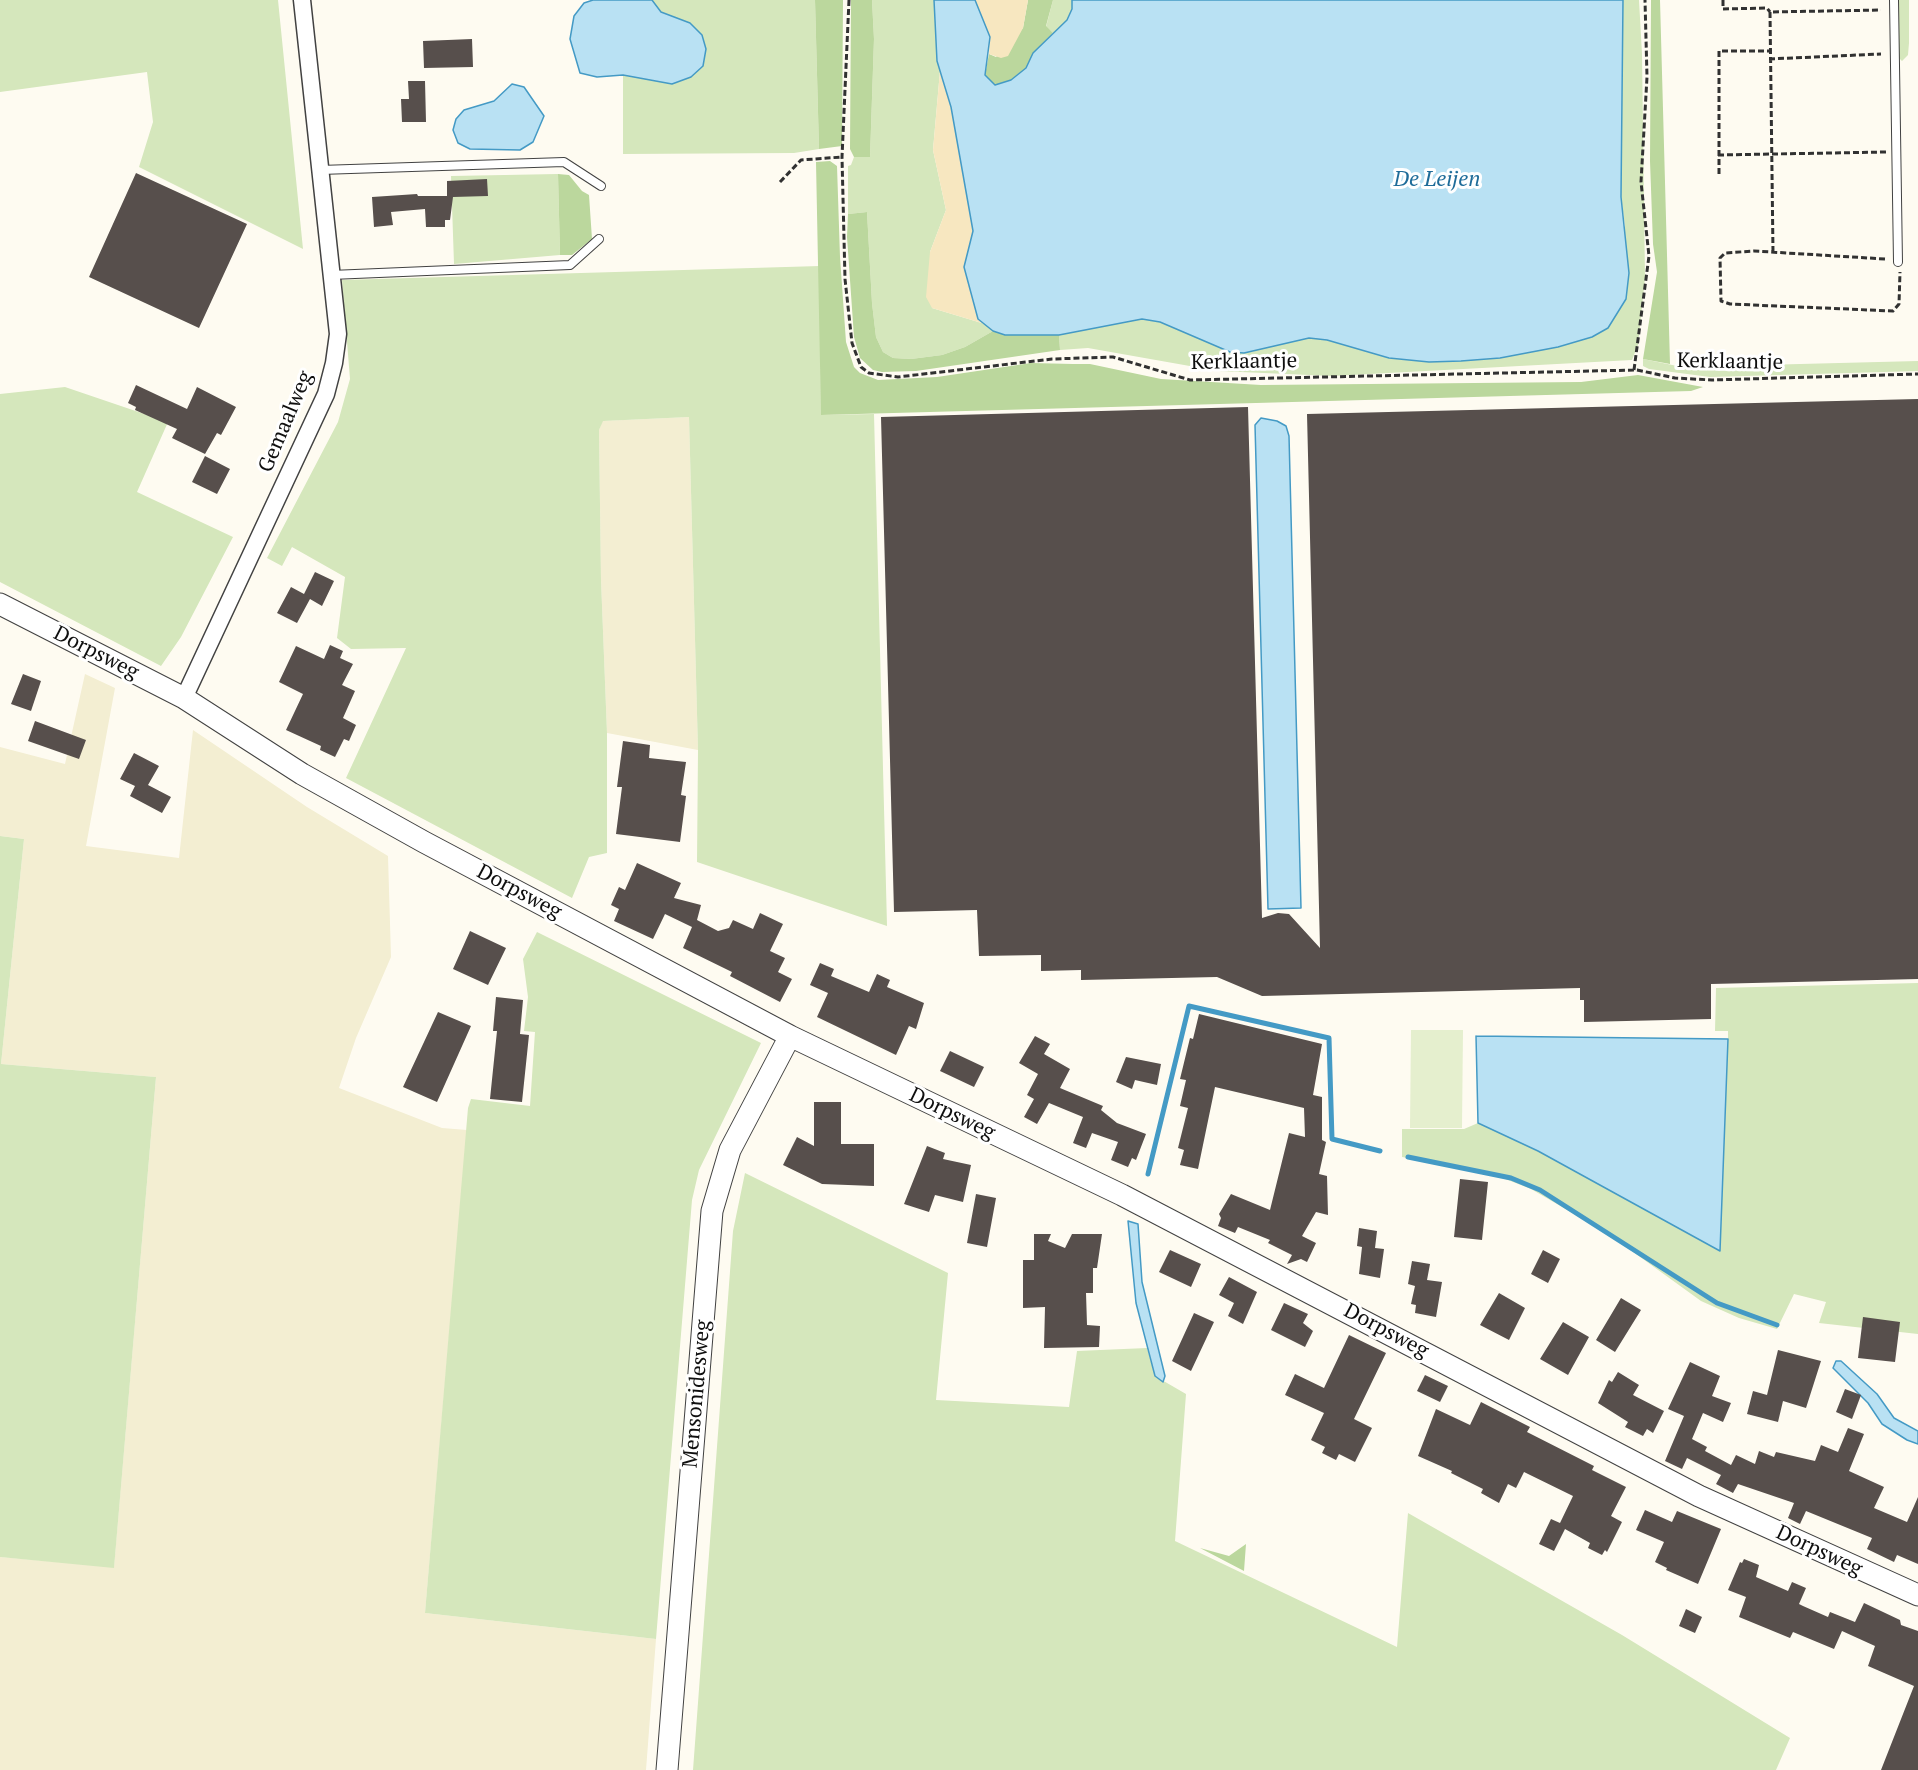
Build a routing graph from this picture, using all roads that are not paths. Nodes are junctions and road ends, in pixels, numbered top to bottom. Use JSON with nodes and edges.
{"nodes":[{"id":1,"x":302,"y":0,"type":"edge"},
{"id":2,"x":1894,"y":0,"type":"edge"},
{"id":3,"x":320,"y":170,"type":"junction"},
{"id":4,"x":601,"y":186,"type":"dead end"},
{"id":5,"x":599,"y":239,"type":"dead end"},
{"id":6,"x":1898,"y":261,"type":"road end"},
{"id":7,"x":332,"y":275,"type":"junction"},
{"id":8,"x":0,"y":604,"type":"edge"},
{"id":9,"x":184,"y":698,"type":"junction"},
{"id":10,"x":790,"y":1035,"type":"junction"},
{"id":11,"x":1918,"y":1595,"type":"edge"},
{"id":12,"x":668,"y":1770,"type":"edge"}],
"edges":[{"from":1,"to":3,"type":"street","name":"Gemaalweg"},
{"from":2,"to":6,"type":"lane"},
{"from":3,"to":4,"type":"lane"},
{"from":3,"to":7,"type":"street","name":"Gemaalweg"},
{"from":5,"to":7,"type":"lane"},
{"from":7,"to":9,"type":"street","name":"Gemaalweg"},
{"from":8,"to":9,"type":"street","name":"Dorpsweg"},
{"from":9,"to":10,"type":"street","name":"Dorpsweg"},
{"from":10,"to":11,"type":"street","name":"Dorpsweg"},
{"from":10,"to":12,"type":"street","name":"Mensonidesweg"}]}
